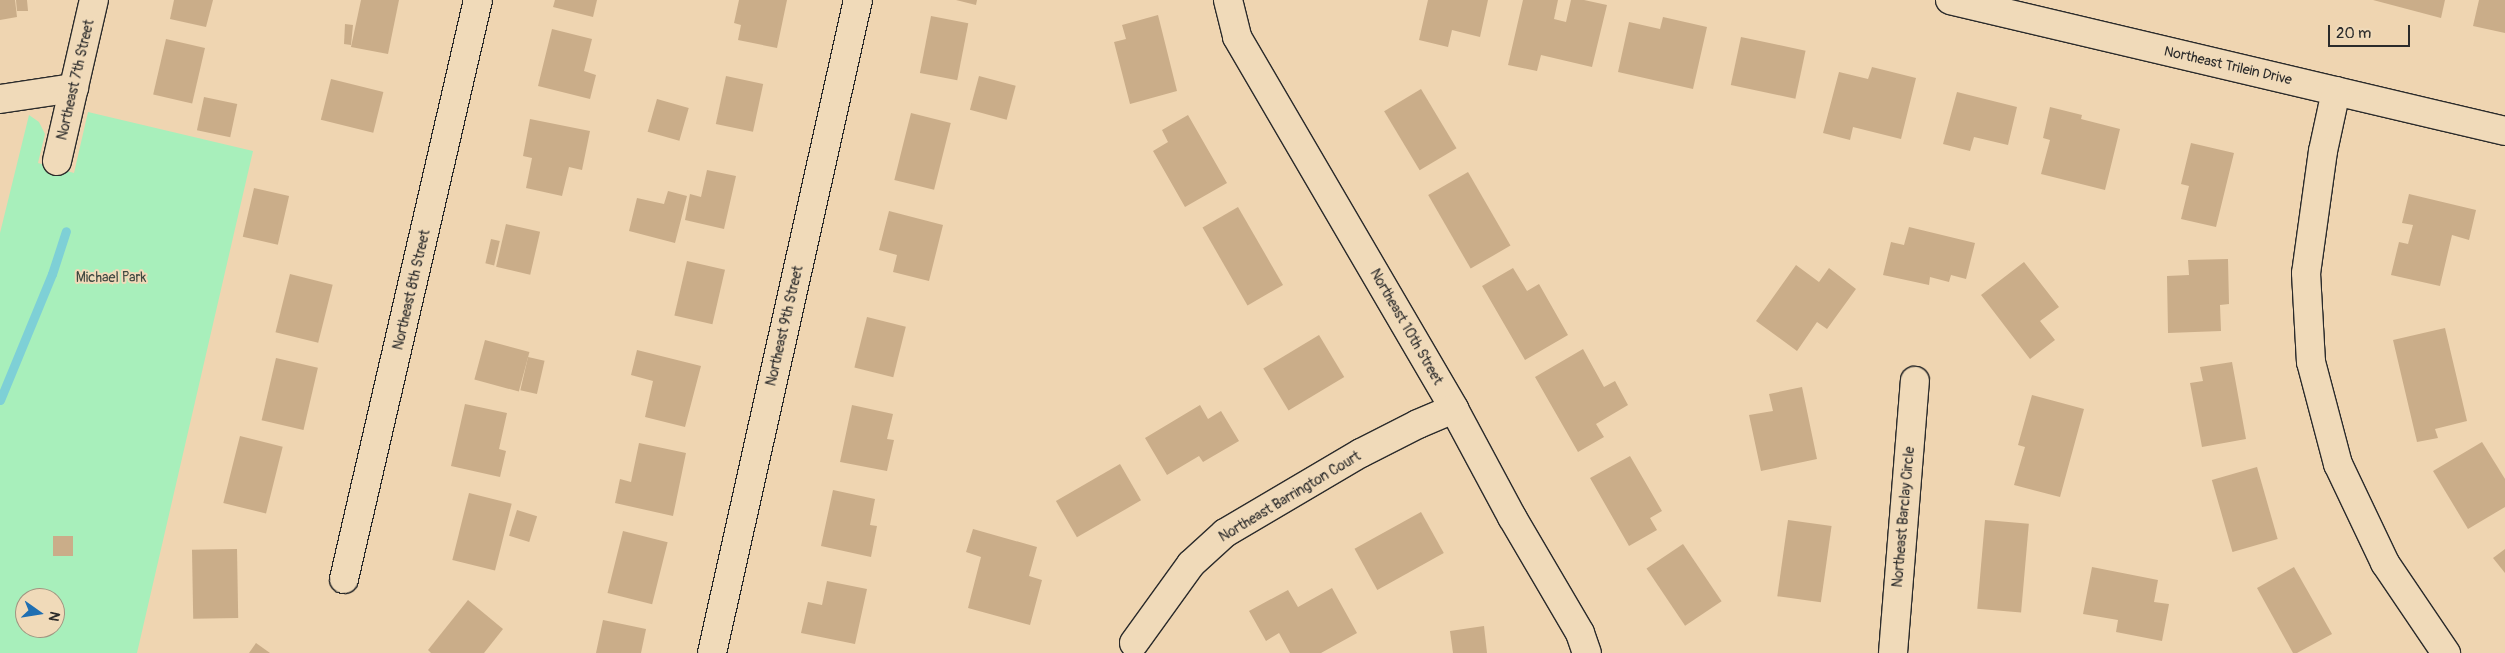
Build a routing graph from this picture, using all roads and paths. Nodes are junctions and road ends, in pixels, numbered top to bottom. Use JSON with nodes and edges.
{"nodes":[{"id":1,"x":94,"y":0,"type":"edge"},
{"id":2,"x":478,"y":0,"type":"edge"},
{"id":3,"x":858,"y":0,"type":"edge"},
{"id":4,"x":1228,"y":0,"type":"edge"},
{"id":5,"x":1950,"y":0,"type":"edge"},
{"id":6,"x":74,"y":88,"type":"junction"},
{"id":7,"x":2336,"y":91,"type":"junction"},
{"id":8,"x":0,"y":99,"type":"edge"},
{"id":9,"x":2505,"y":132,"type":"edge"},
{"id":10,"x":57,"y":161,"type":"dead end"},
{"id":11,"x":1914,"y":381,"type":"dead end"},
{"id":12,"x":1454,"y":409,"type":"junction"},
{"id":13,"x":344,"y":579,"type":"dead end"},
{"id":14,"x":1134,"y":642,"type":"dead end"},
{"id":15,"x":712,"y":653,"type":"edge"},
{"id":16,"x":1587,"y":653,"type":"edge"},
{"id":17,"x":1892,"y":653,"type":"edge"},
{"id":18,"x":2446,"y":653,"type":"edge"}],
"edges":[{"from":1,"to":6,"type":"street","name":"Northeast 7th Street"},
{"from":2,"to":13,"type":"street","name":"Northeast 8th Street"},
{"from":3,"to":15,"type":"street","name":"Northeast 9th Street"},
{"from":4,"to":12,"type":"street","name":"Northeast 10th Street"},
{"from":5,"to":7,"type":"street","name":"Northeast Trilein Drive"},
{"from":6,"to":8,"type":"street"},
{"from":6,"to":10,"type":"street","name":"Northeast 7th Street"},
{"from":7,"to":9,"type":"street","name":"Northeast Trilein Drive"},
{"from":7,"to":18,"type":"street"},
{"from":11,"to":17,"type":"street","name":"Northeast Barclay Circle"},
{"from":12,"to":14,"type":"street","name":"Northeast Barrington Court"},
{"from":12,"to":16,"type":"street","name":"Northeast 10th Street"}]}
